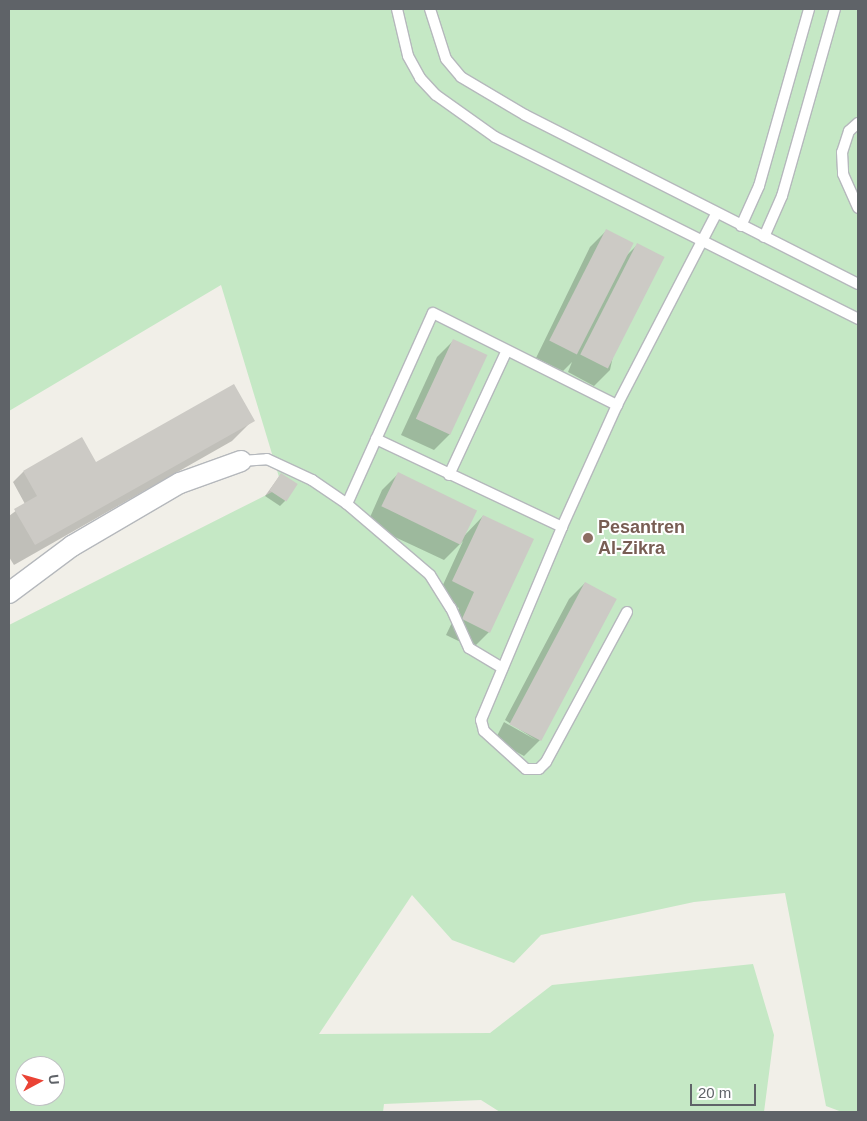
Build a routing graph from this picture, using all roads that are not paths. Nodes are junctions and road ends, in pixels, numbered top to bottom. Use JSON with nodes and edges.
{"nodes":[{"id":1,"x":398,"y":9,"type":"edge"},
{"id":2,"x":430,"y":9,"type":"edge"},
{"id":3,"x":809,"y":9,"type":"edge"},
{"id":4,"x":835,"y":9,"type":"edge"},
{"id":5,"x":858,"y":123,"type":"edge"},
{"id":6,"x":858,"y":208,"type":"edge"},
{"id":7,"x":716,"y":214,"type":"junction"},
{"id":8,"x":741,"y":226,"type":"junction"},
{"id":9,"x":764,"y":237,"type":"junction"},
{"id":10,"x":701,"y":241,"type":"junction"},
{"id":11,"x":858,"y":284,"type":"edge"},
{"id":12,"x":858,"y":319,"type":"edge"},
{"id":13,"x":506,"y":352,"type":"junction"},
{"id":14,"x":617,"y":405,"type":"junction"},
{"id":15,"x":376,"y":439,"type":"junction"},
{"id":16,"x":241,"y":461,"type":"joint"},
{"id":17,"x":449,"y":476,"type":"junction"},
{"id":18,"x":347,"y":504,"type":"junction"},
{"id":19,"x":562,"y":527,"type":"junction"},
{"id":20,"x":9,"y":594,"type":"edge"},
{"id":21,"x":628,"y":612,"type":"dead end"},
{"id":22,"x":502,"y":668,"type":"junction"}],
"edges":[{"from":1,"to":10,"type":"lane"},
{"from":2,"to":7,"type":"lane"},
{"from":3,"to":8,"type":"lane"},
{"from":4,"to":9,"type":"lane"},
{"from":5,"to":6,"type":"lane"},
{"from":7,"to":8,"type":"lane"},
{"from":7,"to":10,"type":"lane"},
{"from":8,"to":9,"type":"lane"},
{"from":9,"to":11,"type":"lane"},
{"from":10,"to":12,"type":"lane"},
{"from":10,"to":14,"type":"lane"},
{"from":13,"to":14,"type":"lane"},
{"from":13,"to":15,"type":"lane"},
{"from":13,"to":17,"type":"lane"},
{"from":14,"to":19,"type":"lane"},
{"from":15,"to":17,"type":"lane"},
{"from":15,"to":18,"type":"lane"},
{"from":16,"to":18,"type":"lane"},
{"from":16,"to":20,"type":"street"},
{"from":17,"to":19,"type":"lane"},
{"from":18,"to":22,"type":"lane"},
{"from":19,"to":22,"type":"lane"},
{"from":21,"to":22,"type":"lane"}]}
